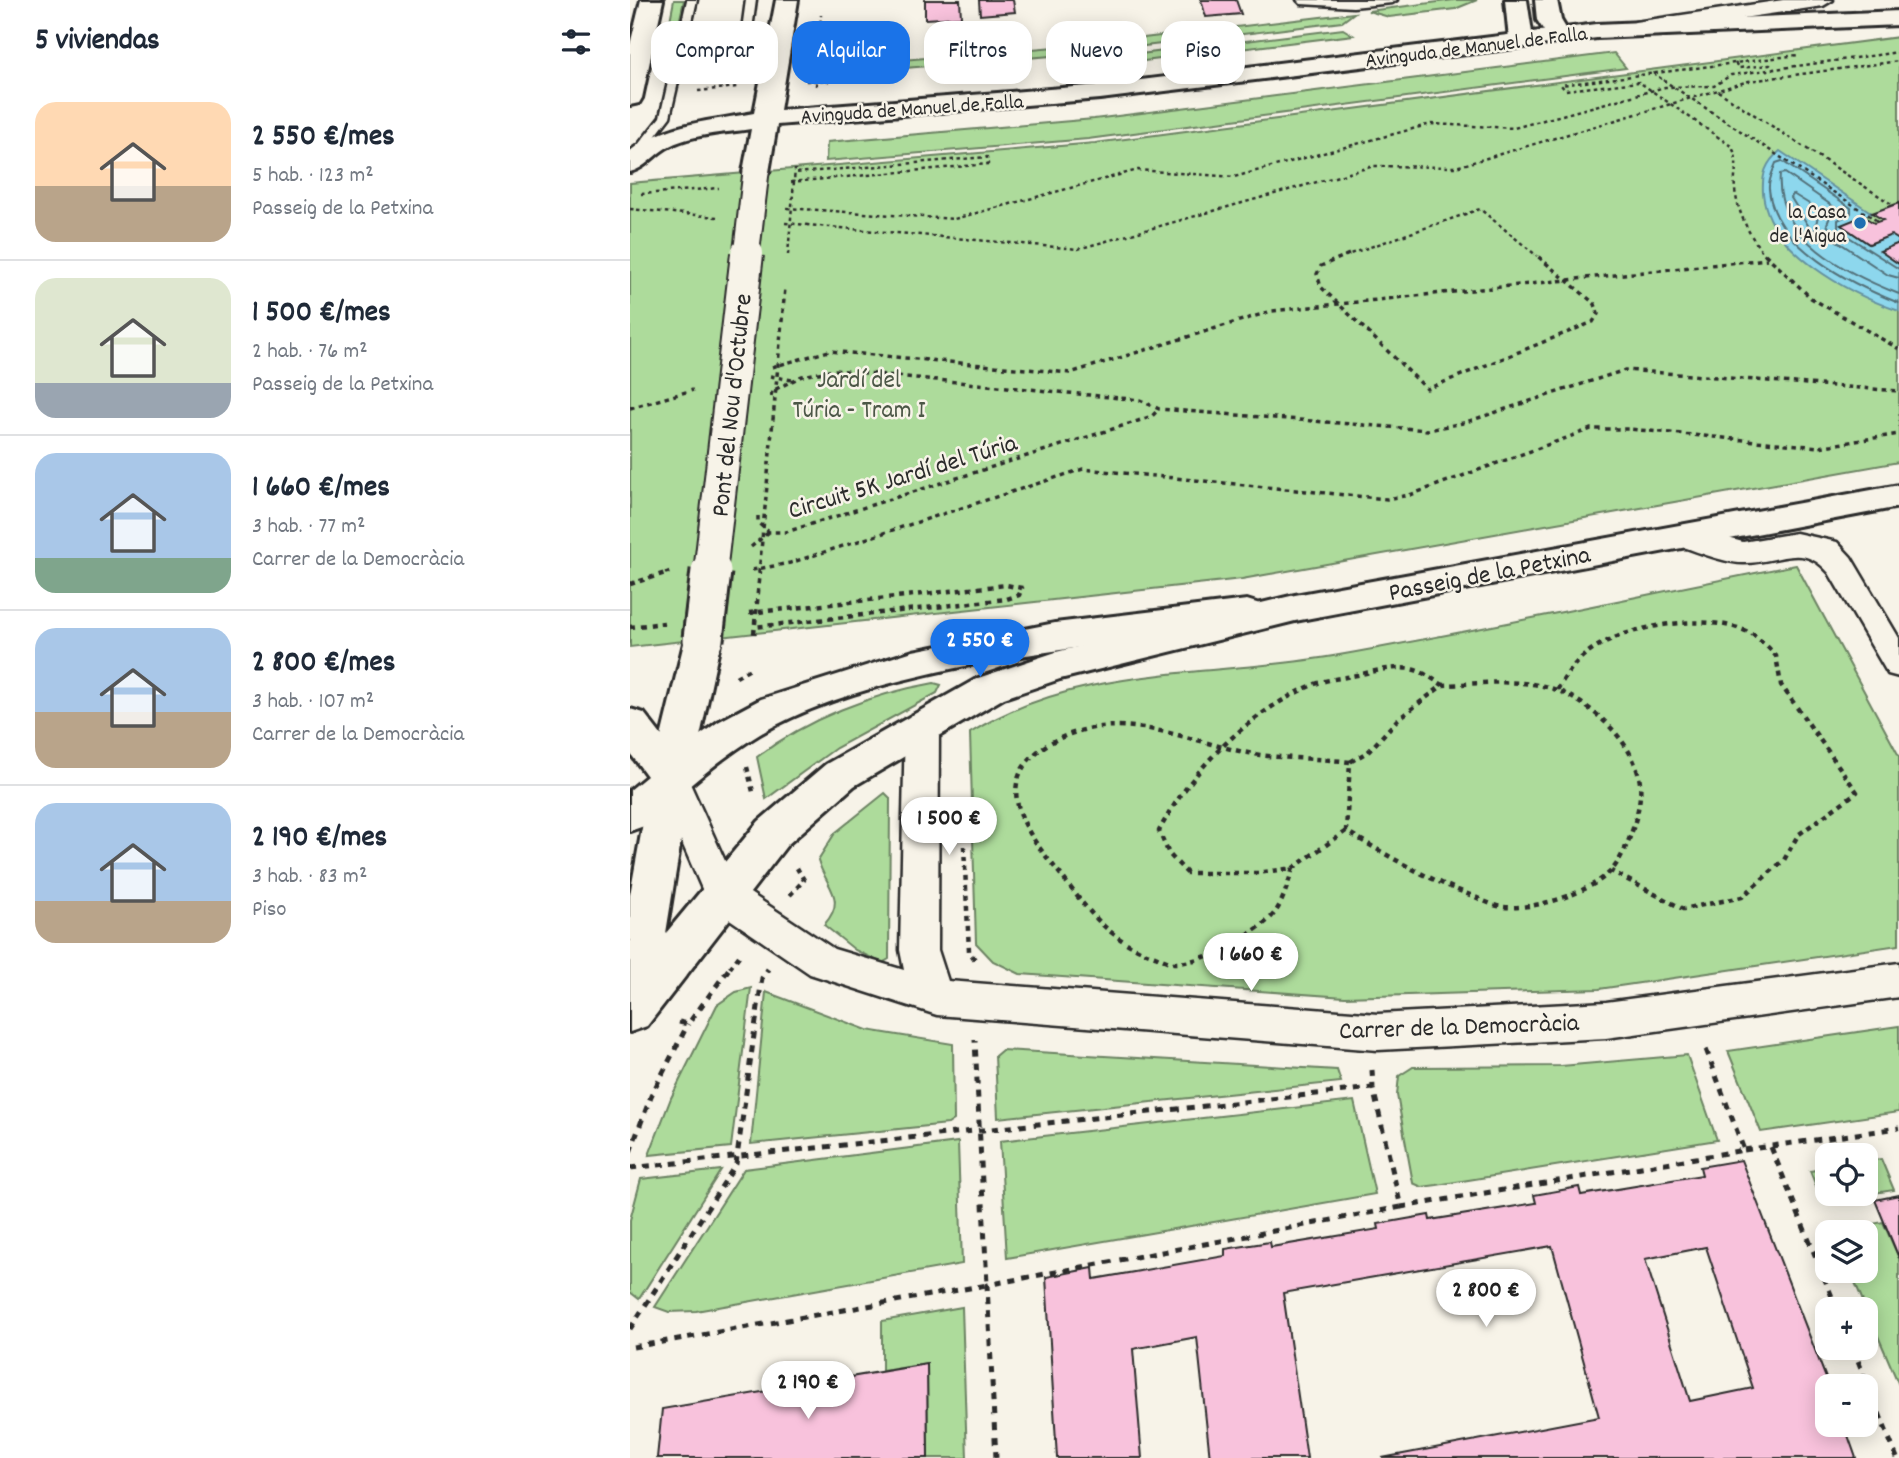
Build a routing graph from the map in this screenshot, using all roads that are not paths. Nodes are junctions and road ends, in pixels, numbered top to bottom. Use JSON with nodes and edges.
{"nodes":[{"id":1,"x":652,"y":0,"type":"edge"},
{"id":2,"x":692,"y":0,"type":"edge"},
{"id":3,"x":751,"y":0,"type":"edge"},
{"id":4,"x":787,"y":0,"type":"edge"},
{"id":5,"x":1392,"y":0,"type":"edge"},
{"id":6,"x":1517,"y":0,"type":"edge"},
{"id":7,"x":1546,"y":0,"type":"edge"},
{"id":8,"x":1822,"y":0,"type":"edge"},
{"id":9,"x":1301,"y":1,"type":"edge"},
{"id":10,"x":1320,"y":2,"type":"edge"},
{"id":11,"x":1357,"y":2,"type":"edge"},
{"id":12,"x":1899,"y":18,"type":"edge"},
{"id":13,"x":748,"y":21,"type":"edge"},
{"id":14,"x":1622,"y":30,"type":"junction"},
{"id":15,"x":1558,"y":35,"type":"junction"},
{"id":16,"x":1521,"y":38,"type":"junction"},
{"id":17,"x":778,"y":53,"type":"edge"},
{"id":18,"x":772,"y":84,"type":"edge"},
{"id":19,"x":630,"y":98,"type":"edge"},
{"id":20,"x":763,"y":119,"type":"junction"},
{"id":21,"x":630,"y":163,"type":"edge"},
{"id":22,"x":1899,"y":496,"type":"edge"},
{"id":23,"x":1682,"y":536,"type":"junction"},
{"id":24,"x":1295,"y":608,"type":"junction"},
{"id":25,"x":1899,"y":665,"type":"edge"},
{"id":26,"x":630,"y":724,"type":"edge"},
{"id":27,"x":922,"y":725,"type":"junction"},
{"id":28,"x":671,"y":778,"type":"junction"},
{"id":29,"x":630,"y":814,"type":"edge"},
{"id":30,"x":722,"y":894,"type":"junction"},
{"id":31,"x":1899,"y":980,"type":"edge"},
{"id":32,"x":937,"y":998,"type":"junction"},
{"id":33,"x":644,"y":1015,"type":"edge"}],
"edges":[{"from":1,"to":19,"type":"main road"},
{"from":2,"to":21,"type":"lane"},
{"from":3,"to":13,"type":"lane"},
{"from":4,"to":17,"type":"main road","name":"Pont del Nou d'Octubre"},
{"from":5,"to":11,"type":"lane"},
{"from":6,"to":16,"type":"main road"},
{"from":7,"to":15,"type":"main road"},
{"from":8,"to":14,"type":"street","name":"Avinguda de Manuel de Falla"},
{"from":9,"to":10,"type":"lane"},
{"from":10,"to":11,"type":"lane"},
{"from":12,"to":14,"type":"main road","name":"Avinguda de Manuel de Falla"},
{"from":14,"to":15,"type":"main road","name":"Avinguda de Manuel de Falla"},
{"from":15,"to":16,"type":"main road","name":"Avinguda de Manuel de Falla"},
{"from":16,"to":20,"type":"main road","name":"Avinguda de Manuel de Falla"},
{"from":18,"to":20,"type":"main road","name":"Pont del Nou d'Octubre"},
{"from":20,"to":21,"type":"main road","name":"Avinguda de Manuel de Falla"},
{"from":20,"to":28,"type":"main road","name":"Pont del Nou d'Octubre","bridge":true},
{"from":22,"to":23,"type":"main road","name":"Passeig de la Petxina"},
{"from":23,"to":24,"type":"main road","name":"Passeig de la Petxina"},
{"from":23,"to":25,"type":"street","name":"Passeig de la Petxina"},
{"from":24,"to":27,"type":"main road","name":"Passeig de la Petxina"},
{"from":24,"to":28,"type":"main road","name":"Passeig de la Petxina"},
{"from":26,"to":28,"type":"main road"},
{"from":27,"to":30,"type":"main road","name":"Passeig de la Petxina"},
{"from":27,"to":32,"type":"street"},
{"from":28,"to":29,"type":"main road"},
{"from":28,"to":30,"type":"street"},
{"from":28,"to":33,"type":"main road","name":"Pont del Nou d'Octubre"},
{"from":30,"to":32,"type":"street","name":"Carrer de la Democràcia"},
{"from":30,"to":33,"type":"main road","name":"Passeig de la Petxina"},
{"from":31,"to":32,"type":"street","name":"Carrer de la Democràcia"}]}
